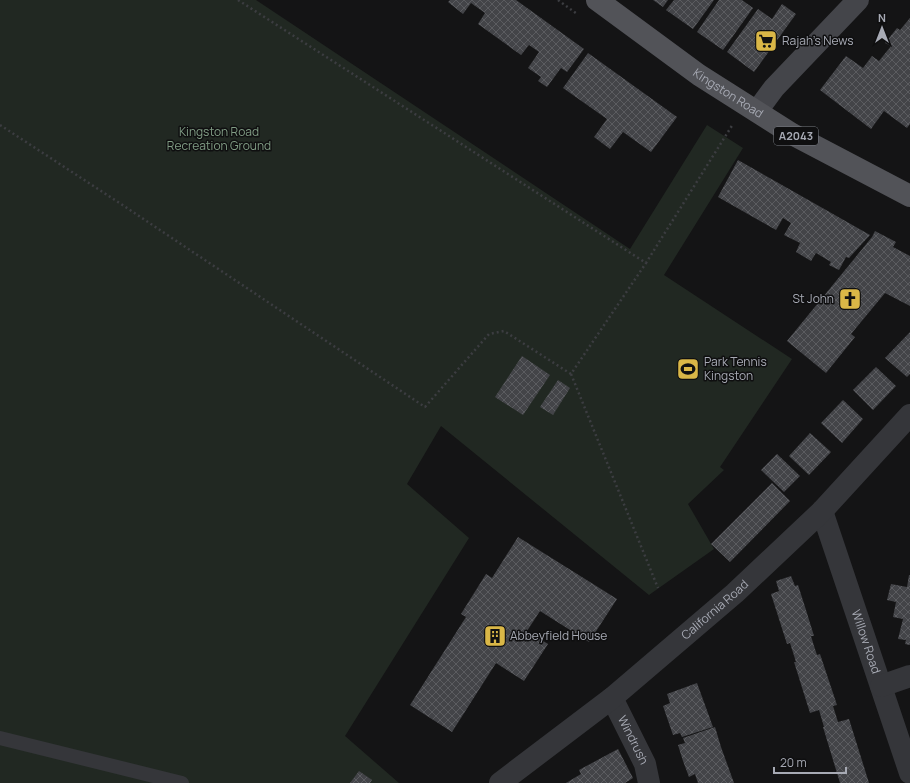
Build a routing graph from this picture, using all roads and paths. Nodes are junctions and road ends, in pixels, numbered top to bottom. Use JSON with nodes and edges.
{"nodes":[{"id":1,"x":238,"y":0,"type":"edge"},
{"id":2,"x":597,"y":0,"type":"edge"},
{"id":3,"x":858,"y":0,"type":"edge"},
{"id":4,"x":757,"y":111,"type":"junction"},
{"id":5,"x":733,"y":124,"type":"dead end"},
{"id":6,"x":0,"y":125,"type":"edge"},
{"id":7,"x":910,"y":196,"type":"edge"},
{"id":8,"x":646,"y":263,"type":"junction"},
{"id":9,"x":571,"y":374,"type":"junction"},
{"id":10,"x":910,"y":415,"type":"edge"},
{"id":11,"x":822,"y":511,"type":"junction"},
{"id":12,"x":658,"y":588,"type":"dead end"},
{"id":13,"x":910,"y":676,"type":"edge"},
{"id":14,"x":881,"y":686,"type":"junction"},
{"id":15,"x":612,"y":698,"type":"junction"},
{"id":16,"x":0,"y":738,"type":"edge"},
{"id":17,"x":910,"y":773,"type":"edge"},
{"id":18,"x":182,"y":783,"type":"edge"},
{"id":19,"x":500,"y":783,"type":"edge"},
{"id":20,"x":649,"y":783,"type":"edge"}],
"edges":[{"from":1,"to":8,"type":"path"},
{"from":2,"to":4,"type":"main road","name":"Kingston Road","number":"A2043"},
{"from":3,"to":4,"type":"street"},
{"from":4,"to":7,"type":"main road","name":"Kingston Road","number":"A2043"},
{"from":5,"to":8,"type":"path"},
{"from":6,"to":9,"type":"path"},
{"from":8,"to":9,"type":"path"},
{"from":9,"to":12,"type":"path"},
{"from":10,"to":11,"type":"street","name":"California Road"},
{"from":11,"to":14,"type":"street","name":"Willow Road"},
{"from":11,"to":15,"type":"street","name":"California Road"},
{"from":13,"to":14,"type":"street"},
{"from":14,"to":17,"type":"street","name":"Willow Road"},
{"from":15,"to":19,"type":"street","name":"California Road"},
{"from":15,"to":20,"type":"street","name":"Windrush"},
{"from":16,"to":18,"type":"lane"}]}
